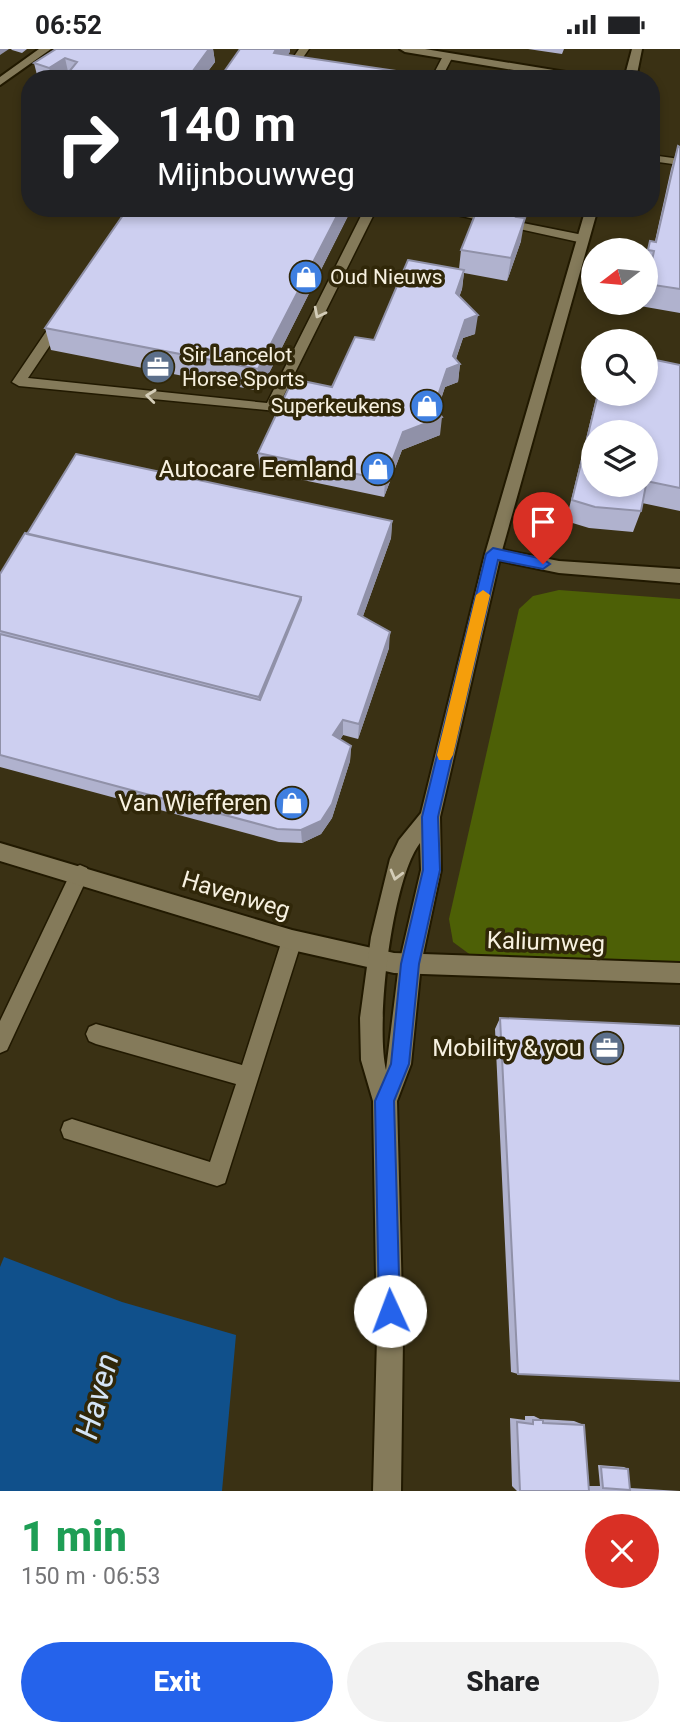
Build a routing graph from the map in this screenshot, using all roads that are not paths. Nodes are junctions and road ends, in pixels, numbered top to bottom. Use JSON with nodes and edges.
{"nodes":[{"id":1,"x":46,"y":49,"type":"edge"},
{"id":2,"x":405,"y":49,"type":"edge"},
{"id":3,"x":638,"y":49,"type":"edge"},
{"id":4,"x":290,"y":51,"type":"dead end"},
{"id":5,"x":303,"y":51,"type":"edge"},
{"id":6,"x":448,"y":56,"type":"junction"},
{"id":7,"x":290,"y":70,"type":"edge"},
{"id":8,"x":441,"y":70,"type":"edge"},
{"id":9,"x":534,"y":70,"type":"edge"},
{"id":10,"x":632,"y":70,"type":"edge"},
{"id":11,"x":0,"y":82,"type":"edge"},
{"id":12,"x":660,"y":159,"type":"edge"},
{"id":13,"x":680,"y":162,"type":"edge"},
{"id":14,"x":366,"y":217,"type":"edge"},
{"id":15,"x":475,"y":217,"type":"edge"},
{"id":16,"x":589,"y":217,"type":"edge"},
{"id":17,"x":583,"y":238,"type":"edge"},
{"id":18,"x":581,"y":239,"type":"edge"},
{"id":19,"x":581,"y":246,"type":"edge"},
{"id":20,"x":71,"y":306,"type":"edge"},
{"id":21,"x":493,"y":554,"type":"junction"},
{"id":22,"x":680,"y":576,"type":"edge"},
{"id":23,"x":430,"y":817,"type":"junction"},
{"id":24,"x":0,"y":852,"type":"edge"},
{"id":25,"x":80,"y":874,"type":"junction"},
{"id":26,"x":292,"y":940,"type":"junction"},
{"id":27,"x":379,"y":960,"type":"junction"},
{"id":28,"x":410,"y":964,"type":"junction"},
{"id":29,"x":680,"y":973,"type":"edge"},
{"id":30,"x":96,"y":1034,"type":"dead end"},
{"id":31,"x":0,"y":1043,"type":"edge"},
{"id":32,"x":248,"y":1077,"type":"junction"},
{"id":33,"x":385,"y":1101,"type":"junction"},
{"id":34,"x":72,"y":1130,"type":"dead end"},
{"id":35,"x":387,"y":1491,"type":"edge"}],
"edges":[{"from":1,"to":11,"type":"street"},
{"from":2,"to":6,"type":"street"},
{"from":3,"to":10,"type":"street"},
{"from":4,"to":5,"type":"lane"},
{"from":5,"to":7,"type":"lane"},
{"from":6,"to":8,"type":"lane"},
{"from":6,"to":9,"type":"street"},
{"from":12,"to":13,"type":"lane"},
{"from":14,"to":20,"type":"lane","one_way":true},
{"from":15,"to":18,"type":"lane"},
{"from":16,"to":17,"type":"street"},
{"from":19,"to":21,"type":"street"},
{"from":21,"to":22,"type":"street"},
{"from":21,"to":23,"type":"street"},
{"from":23,"to":27,"type":"street","one_way":true},
{"from":23,"to":28,"type":"street"},
{"from":24,"to":25,"type":"street","name":"Havenweg"},
{"from":25,"to":26,"type":"street","name":"Havenweg"},
{"from":25,"to":31,"type":"lane"},
{"from":26,"to":27,"type":"street","name":"Havenweg"},
{"from":26,"to":32,"type":"lane"},
{"from":27,"to":28,"type":"street","name":"Havenweg"},
{"from":27,"to":33,"type":"street"},
{"from":28,"to":29,"type":"street","name":"Kaliumweg"},
{"from":28,"to":33,"type":"street"},
{"from":30,"to":32,"type":"lane"},
{"from":32,"to":34,"type":"lane"},
{"from":33,"to":35,"type":"street"}]}
